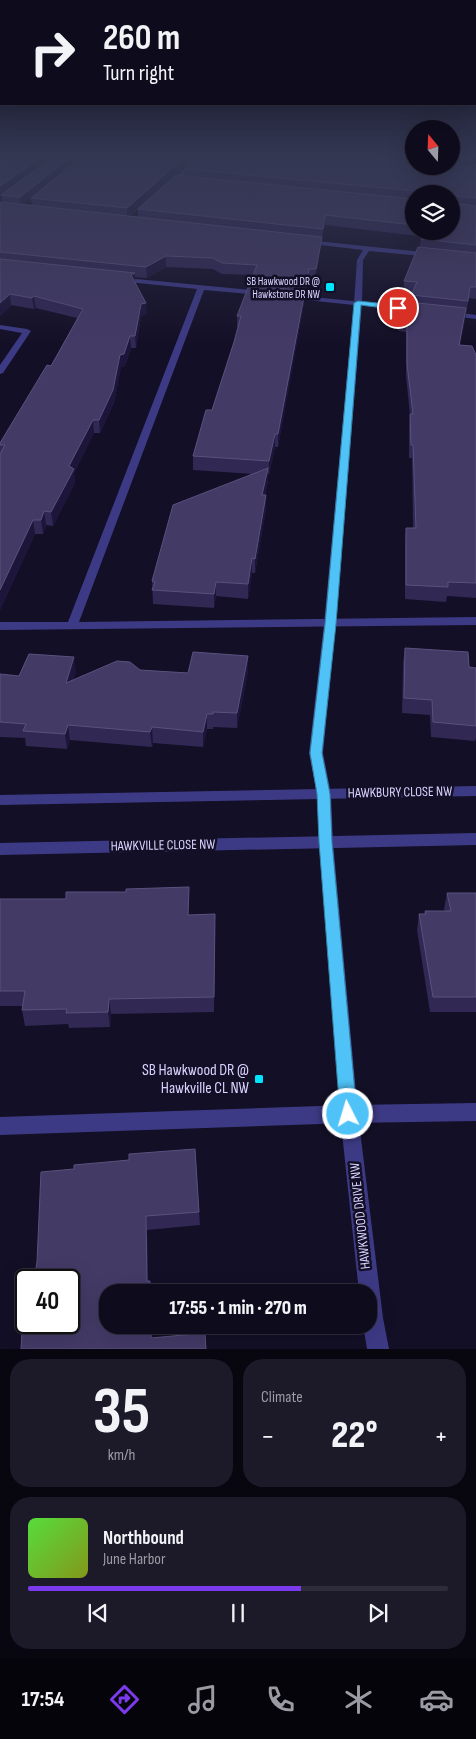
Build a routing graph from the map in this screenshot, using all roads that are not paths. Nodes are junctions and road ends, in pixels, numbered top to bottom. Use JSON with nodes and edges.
{"nodes":[{"id":1,"x":298,"y":241,"type":"edge"},
{"id":2,"x":366,"y":249,"type":"junction"},
{"id":3,"x":440,"y":256,"type":"edge"},
{"id":4,"x":106,"y":277,"type":"edge"},
{"id":5,"x":202,"y":288,"type":"junction"},
{"id":6,"x":267,"y":294,"type":"edge"},
{"id":7,"x":276,"y":295,"type":"edge"},
{"id":8,"x":358,"y":303,"type":"junction"},
{"id":9,"x":428,"y":311,"type":"edge"},
{"id":10,"x":437,"y":312,"type":"edge"},
{"id":11,"x":476,"y":316,"type":"edge"},
{"id":12,"x":0,"y":327,"type":"edge"},
{"id":13,"x":0,"y":371,"type":"edge"},
{"id":14,"x":476,"y":621,"type":"edge"},
{"id":15,"x":330,"y":624,"type":"junction"},
{"id":16,"x":0,"y":626,"type":"edge"},
{"id":17,"x":72,"y":626,"type":"junction"},
{"id":18,"x":476,"y":791,"type":"edge"},
{"id":19,"x":324,"y":794,"type":"junction"},
{"id":20,"x":0,"y":800,"type":"edge"},
{"id":21,"x":476,"y":839,"type":"edge"},
{"id":22,"x":326,"y":842,"type":"junction"},
{"id":23,"x":0,"y":849,"type":"edge"},
{"id":24,"x":476,"y":1112,"type":"edge"},
{"id":25,"x":348,"y":1114,"type":"junction"},
{"id":26,"x":0,"y":1126,"type":"edge"},
{"id":27,"x":378,"y":1349,"type":"edge"}],
"edges":[{"from":1,"to":2,"type":"street"},
{"from":2,"to":3,"type":"street"},
{"from":2,"to":8,"type":"street","name":"HAWKWOOD DRIVE NW"},
{"from":4,"to":5,"type":"street"},
{"from":5,"to":6,"type":"street"},
{"from":5,"to":17,"type":"street"},
{"from":7,"to":8,"type":"street"},
{"from":8,"to":9,"type":"street"},
{"from":8,"to":15,"type":"street","name":"HAWKWOOD DRIVE NW"},
{"from":10,"to":11,"type":"street"},
{"from":12,"to":13,"type":"street"},
{"from":14,"to":15,"type":"street"},
{"from":15,"to":17,"type":"street"},
{"from":15,"to":19,"type":"street","name":"HAWKWOOD DRIVE NW"},
{"from":16,"to":17,"type":"street"},
{"from":18,"to":19,"type":"street","name":"HAWKBURY CLOSE NW"},
{"from":19,"to":20,"type":"street"},
{"from":19,"to":22,"type":"street","name":"HAWKWOOD DRIVE NW"},
{"from":21,"to":22,"type":"street"},
{"from":22,"to":23,"type":"street","name":"HAWKVILLE CLOSE NW"},
{"from":22,"to":25,"type":"street","name":"HAWKWOOD DRIVE NW"},
{"from":24,"to":25,"type":"street"},
{"from":25,"to":26,"type":"street"},
{"from":25,"to":27,"type":"street","name":"HAWKWOOD DRIVE NW"}]}
